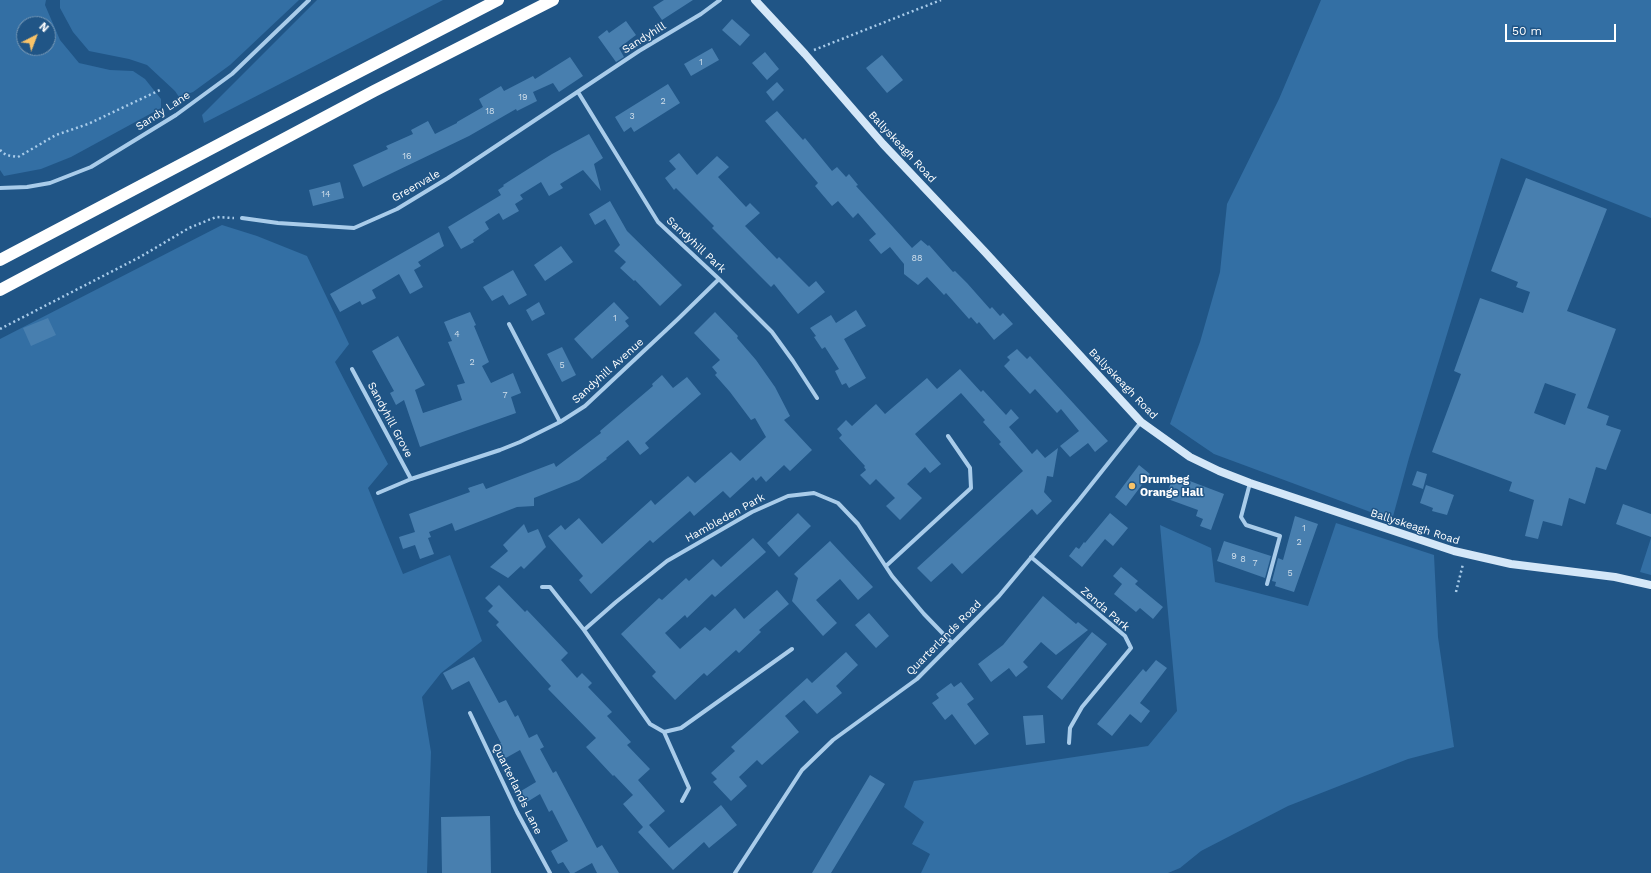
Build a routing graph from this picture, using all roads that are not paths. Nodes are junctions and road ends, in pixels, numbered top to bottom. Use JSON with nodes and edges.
{"nodes":[{"id":1,"x":309,"y":0,"type":"edge"},
{"id":2,"x":498,"y":0,"type":"edge"},
{"id":3,"x":553,"y":0,"type":"edge"},
{"id":4,"x":720,"y":0,"type":"edge"},
{"id":5,"x":755,"y":0,"type":"edge"},
{"id":6,"x":578,"y":92,"type":"junction"},
{"id":7,"x":0,"y":188,"type":"edge"},
{"id":8,"x":242,"y":218,"type":"road end"},
{"id":9,"x":0,"y":260,"type":"edge"},
{"id":10,"x":58,"y":260,"type":"junction"},
{"id":11,"x":719,"y":279,"type":"junction"},
{"id":12,"x":0,"y":290,"type":"edge"},
{"id":13,"x":0,"y":295,"type":"edge"},
{"id":14,"x":509,"y":324,"type":"dead end"},
{"id":15,"x":352,"y":369,"type":"dead end"},
{"id":16,"x":817,"y":398,"type":"dead end"},
{"id":17,"x":560,"y":422,"type":"junction"},
{"id":18,"x":1141,"y":422,"type":"junction"},
{"id":19,"x":948,"y":436,"type":"dead end"},
{"id":20,"x":411,"y":479,"type":"junction"},
{"id":21,"x":1250,"y":483,"type":"junction"},
{"id":22,"x":378,"y":493,"type":"dead end"},
{"id":23,"x":1031,"y":557,"type":"junction"},
{"id":24,"x":886,"y":566,"type":"junction"},
{"id":25,"x":1267,"y":584,"type":"dead end"},
{"id":26,"x":1651,"y":585,"type":"edge"},
{"id":27,"x":542,"y":587,"type":"dead end"},
{"id":28,"x":584,"y":630,"type":"junction"},
{"id":29,"x":952,"y":643,"type":"junction"},
{"id":30,"x":792,"y":650,"type":"dead end"},
{"id":31,"x":470,"y":713,"type":"dead end"},
{"id":32,"x":664,"y":732,"type":"junction"},
{"id":33,"x":1069,"y":743,"type":"dead end"},
{"id":34,"x":682,"y":801,"type":"dead end"},
{"id":35,"x":550,"y":873,"type":"edge"},
{"id":36,"x":735,"y":873,"type":"edge"}],
"edges":[{"from":1,"to":7,"type":"street","name":"Sandy Lane"},
{"from":2,"to":9,"type":"highway"},
{"from":3,"to":10,"type":"highway"},
{"from":4,"to":6,"type":"street","name":"Sandyhill"},
{"from":5,"to":18,"type":"main road","name":"Ballyskeagh Road"},
{"from":6,"to":8,"type":"street","name":"Greenvale"},
{"from":6,"to":11,"type":"street","name":"Sandyhill Park"},
{"from":10,"to":12,"type":"highway"},
{"from":10,"to":13,"type":"highway"},
{"from":11,"to":16,"type":"street","name":"Sandyhill Park"},
{"from":11,"to":17,"type":"street","name":"Sandyhill Avenue"},
{"from":14,"to":17,"type":"street"},
{"from":15,"to":20,"type":"street","name":"Sandyhill Grove"},
{"from":17,"to":20,"type":"street","name":"Sandyhill Avenue"},
{"from":18,"to":21,"type":"main road","name":"Ballyskeagh Road"},
{"from":18,"to":23,"type":"street","name":"Quarterlands Road"},
{"from":19,"to":24,"type":"street"},
{"from":20,"to":22,"type":"street","name":"Sandyhill Avenue"},
{"from":21,"to":25,"type":"street"},
{"from":21,"to":26,"type":"main road","name":"Ballyskeagh Road"},
{"from":23,"to":29,"type":"street","name":"Quarterlands Road"},
{"from":23,"to":33,"type":"street","name":"Zenda Park"},
{"from":24,"to":28,"type":"street","name":"Hambleden Park"},
{"from":24,"to":29,"type":"street","name":"Hambleden Park"},
{"from":27,"to":28,"type":"street"},
{"from":28,"to":32,"type":"street"},
{"from":29,"to":36,"type":"street","name":"Quarterlands Road"},
{"from":30,"to":32,"type":"street"},
{"from":31,"to":35,"type":"street","name":"Quarterlands Lane"},
{"from":32,"to":34,"type":"street"}]}
